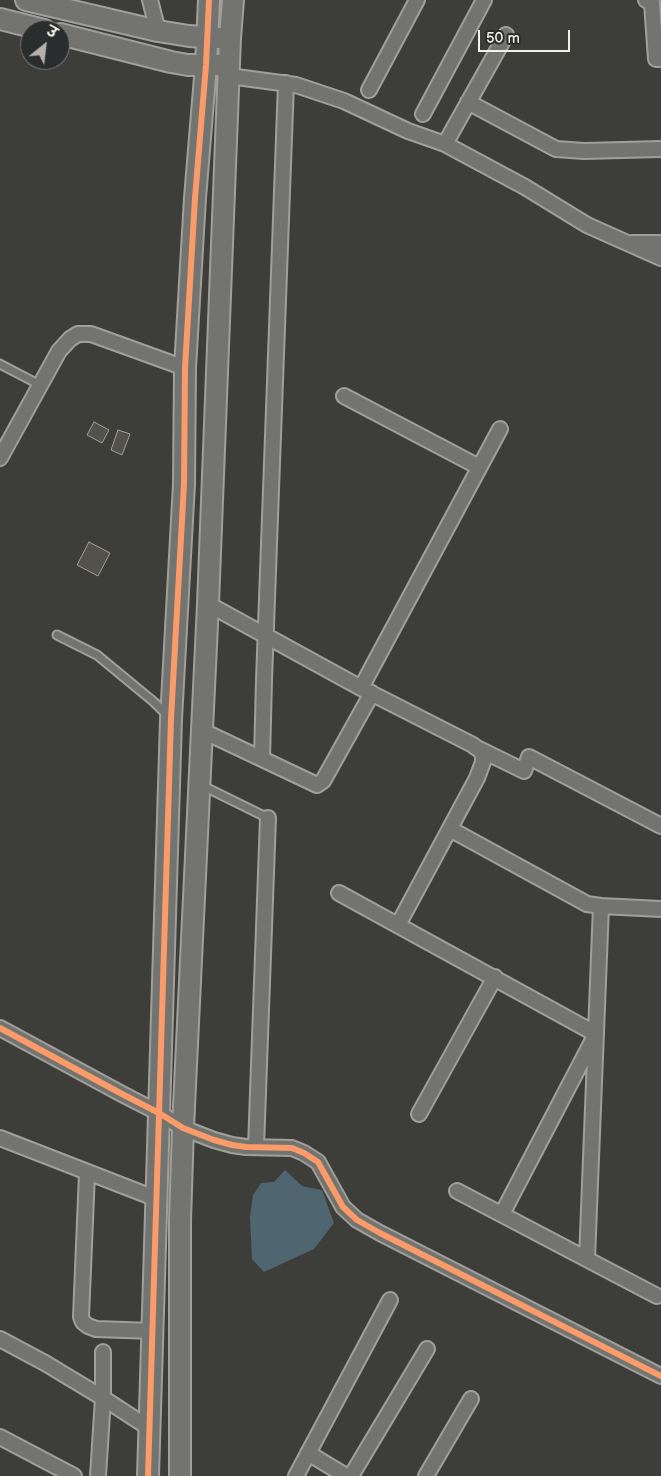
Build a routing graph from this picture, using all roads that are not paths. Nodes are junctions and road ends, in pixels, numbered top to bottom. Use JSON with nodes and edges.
{"nodes":[{"id":1,"x":26,"y":0,"type":"edge"},
{"id":2,"x":150,"y":0,"type":"edge"},
{"id":3,"x":209,"y":0,"type":"edge"},
{"id":4,"x":233,"y":0,"type":"edge"},
{"id":5,"x":417,"y":0,"type":"edge"},
{"id":6,"x":484,"y":0,"type":"edge"},
{"id":7,"x":646,"y":0,"type":"edge"},
{"id":8,"x":0,"y":19,"type":"edge"},
{"id":9,"x":20,"y":24,"type":"edge"},
{"id":10,"x":158,"y":31,"type":"junction"},
{"id":11,"x":506,"y":36,"type":"dead end"},
{"id":12,"x":70,"y":37,"type":"edge"},
{"id":13,"x":208,"y":37,"type":"junction"},
{"id":14,"x":230,"y":38,"type":"junction"},
{"id":15,"x":661,"y":59,"type":"edge"},
{"id":16,"x":206,"y":65,"type":"junction"},
{"id":17,"x":229,"y":70,"type":"junction"},
{"id":18,"x":286,"y":83,"type":"junction"},
{"id":19,"x":369,"y":90,"type":"dead end"},
{"id":20,"x":468,"y":102,"type":"junction"},
{"id":21,"x":423,"y":114,"type":"dead end"},
{"id":22,"x":444,"y":144,"type":"junction"},
{"id":23,"x":661,"y":149,"type":"edge"},
{"id":24,"x":195,"y":198,"type":"junction"},
{"id":25,"x":224,"y":200,"type":"junction"},
{"id":26,"x":624,"y":242,"type":"junction"},
{"id":27,"x":661,"y":243,"type":"edge"},
{"id":28,"x":661,"y":258,"type":"edge"},
{"id":29,"x":0,"y":364,"type":"edge"},
{"id":30,"x":185,"y":368,"type":"junction"},
{"id":31,"x":40,"y":385,"type":"junction"},
{"id":32,"x":344,"y":396,"type":"dead end"},
{"id":33,"x":500,"y":428,"type":"dead end"},
{"id":34,"x":0,"y":458,"type":"edge"},
{"id":35,"x":479,"y":467,"type":"junction"},
{"id":36,"x":208,"y":604,"type":"junction"},
{"id":37,"x":57,"y":635,"type":"dead end"},
{"id":38,"x":266,"y":635,"type":"junction"},
{"id":39,"x":367,"y":690,"type":"junction"},
{"id":40,"x":171,"y":719,"type":"junction"},
{"id":41,"x":203,"y":731,"type":"junction"},
{"id":42,"x":473,"y":746,"type":"junction"},
{"id":43,"x":262,"y":759,"type":"junction"},
{"id":44,"x":200,"y":785,"type":"junction"},
{"id":45,"x":268,"y":818,"type":"joint"},
{"id":46,"x":661,"y":826,"type":"edge"},
{"id":47,"x":450,"y":829,"type":"junction"},
{"id":48,"x":339,"y":893,"type":"dead end"},
{"id":49,"x":601,"y":906,"type":"junction"},
{"id":50,"x":661,"y":909,"type":"edge"},
{"id":51,"x":398,"y":925,"type":"junction"},
{"id":52,"x":495,"y":977,"type":"junction"},
{"id":53,"x":0,"y":1028,"type":"edge"},
{"id":54,"x":596,"y":1034,"type":"junction"},
{"id":55,"x":159,"y":1113,"type":"junction"},
{"id":56,"x":419,"y":1114,"type":"dead end"},
{"id":57,"x":183,"y":1128,"type":"junction"},
{"id":58,"x":0,"y":1138,"type":"edge"},
{"id":59,"x":256,"y":1148,"type":"junction"},
{"id":60,"x":87,"y":1173,"type":"junction"},
{"id":61,"x":458,"y":1190,"type":"dead end"},
{"id":62,"x":157,"y":1199,"type":"junction"},
{"id":63,"x":502,"y":1214,"type":"junction"},
{"id":64,"x":587,"y":1259,"type":"junction"},
{"id":65,"x":657,"y":1296,"type":"dead end"},
{"id":66,"x":390,"y":1300,"type":"dead end"},
{"id":67,"x":153,"y":1331,"type":"junction"},
{"id":68,"x":0,"y":1339,"type":"edge"},
{"id":69,"x":427,"y":1349,"type":"dead end"},
{"id":70,"x":103,"y":1352,"type":"dead end"},
{"id":71,"x":661,"y":1376,"type":"edge"},
{"id":72,"x":103,"y":1398,"type":"junction"},
{"id":73,"x":471,"y":1399,"type":"dead end"},
{"id":74,"x":149,"y":1428,"type":"junction"},
{"id":75,"x":0,"y":1437,"type":"edge"},
{"id":76,"x":308,"y":1453,"type":"junction"},
{"id":77,"x":74,"y":1476,"type":"edge"},
{"id":78,"x":98,"y":1476,"type":"edge"},
{"id":79,"x":148,"y":1476,"type":"edge"},
{"id":80,"x":180,"y":1476,"type":"edge"},
{"id":81,"x":296,"y":1476,"type":"edge"},
{"id":82,"x":346,"y":1476,"type":"edge"},
{"id":83,"x":351,"y":1476,"type":"edge"},
{"id":84,"x":426,"y":1476,"type":"edge"}],
"edges":[{"from":1,"to":10,"type":"street"},
{"from":2,"to":10,"type":"street"},
{"from":3,"to":13,"type":"street"},
{"from":4,"to":14,"type":"street"},
{"from":5,"to":19,"type":"street"},
{"from":6,"to":21,"type":"street"},
{"from":7,"to":15,"type":"street"},
{"from":8,"to":9,"type":"street"},
{"from":10,"to":13,"type":"street"},
{"from":11,"to":20,"type":"street"},
{"from":12,"to":16,"type":"street"},
{"from":13,"to":14,"type":"street"},
{"from":13,"to":16,"type":"street"},
{"from":14,"to":17,"type":"street"},
{"from":16,"to":17,"type":"street"},
{"from":16,"to":24,"type":"street"},
{"from":17,"to":18,"type":"street"},
{"from":17,"to":25,"type":"street"},
{"from":18,"to":22,"type":"street"},
{"from":18,"to":38,"type":"street"},
{"from":20,"to":22,"type":"street"},
{"from":20,"to":23,"type":"street"},
{"from":22,"to":26,"type":"street"},
{"from":24,"to":25,"type":"street"},
{"from":24,"to":30,"type":"street"},
{"from":25,"to":36,"type":"street"},
{"from":26,"to":27,"type":"street"},
{"from":26,"to":28,"type":"street"},
{"from":29,"to":31,"type":"lane"},
{"from":30,"to":31,"type":"street"},
{"from":30,"to":40,"type":"street"},
{"from":31,"to":34,"type":"street"},
{"from":32,"to":35,"type":"street"},
{"from":33,"to":35,"type":"street"},
{"from":35,"to":39,"type":"street"},
{"from":36,"to":38,"type":"street"},
{"from":36,"to":41,"type":"street"},
{"from":37,"to":40,"type":"lane"},
{"from":38,"to":39,"type":"street"},
{"from":38,"to":43,"type":"street"},
{"from":39,"to":42,"type":"street"},
{"from":39,"to":43,"type":"street"},
{"from":40,"to":55,"type":"street"},
{"from":41,"to":43,"type":"street"},
{"from":41,"to":44,"type":"street"},
{"from":42,"to":46,"type":"street"},
{"from":42,"to":47,"type":"street"},
{"from":44,"to":45,"type":"lane"},
{"from":44,"to":57,"type":"street"},
{"from":45,"to":59,"type":"street"},
{"from":47,"to":49,"type":"street"},
{"from":47,"to":51,"type":"street"},
{"from":48,"to":51,"type":"street"},
{"from":49,"to":50,"type":"street"},
{"from":49,"to":54,"type":"street"},
{"from":51,"to":52,"type":"street"},
{"from":52,"to":54,"type":"street"},
{"from":52,"to":56,"type":"street"},
{"from":53,"to":55,"type":"street"},
{"from":54,"to":63,"type":"street"},
{"from":54,"to":64,"type":"street"},
{"from":55,"to":57,"type":"street"},
{"from":55,"to":62,"type":"street"},
{"from":57,"to":59,"type":"street"},
{"from":57,"to":80,"type":"street"},
{"from":58,"to":60,"type":"street"},
{"from":59,"to":71,"type":"street"},
{"from":60,"to":62,"type":"street"},
{"from":60,"to":67,"type":"street"},
{"from":61,"to":63,"type":"street"},
{"from":62,"to":67,"type":"street"},
{"from":63,"to":64,"type":"street"},
{"from":64,"to":65,"type":"street"},
{"from":66,"to":76,"type":"street"},
{"from":67,"to":74,"type":"street"},
{"from":68,"to":72,"type":"street"},
{"from":69,"to":83,"type":"street"},
{"from":70,"to":72,"type":"street"},
{"from":72,"to":74,"type":"street"},
{"from":72,"to":78,"type":"street"},
{"from":73,"to":84,"type":"street"},
{"from":74,"to":79,"type":"street"},
{"from":75,"to":77,"type":"street"},
{"from":76,"to":81,"type":"street"},
{"from":76,"to":82,"type":"street"}]}
